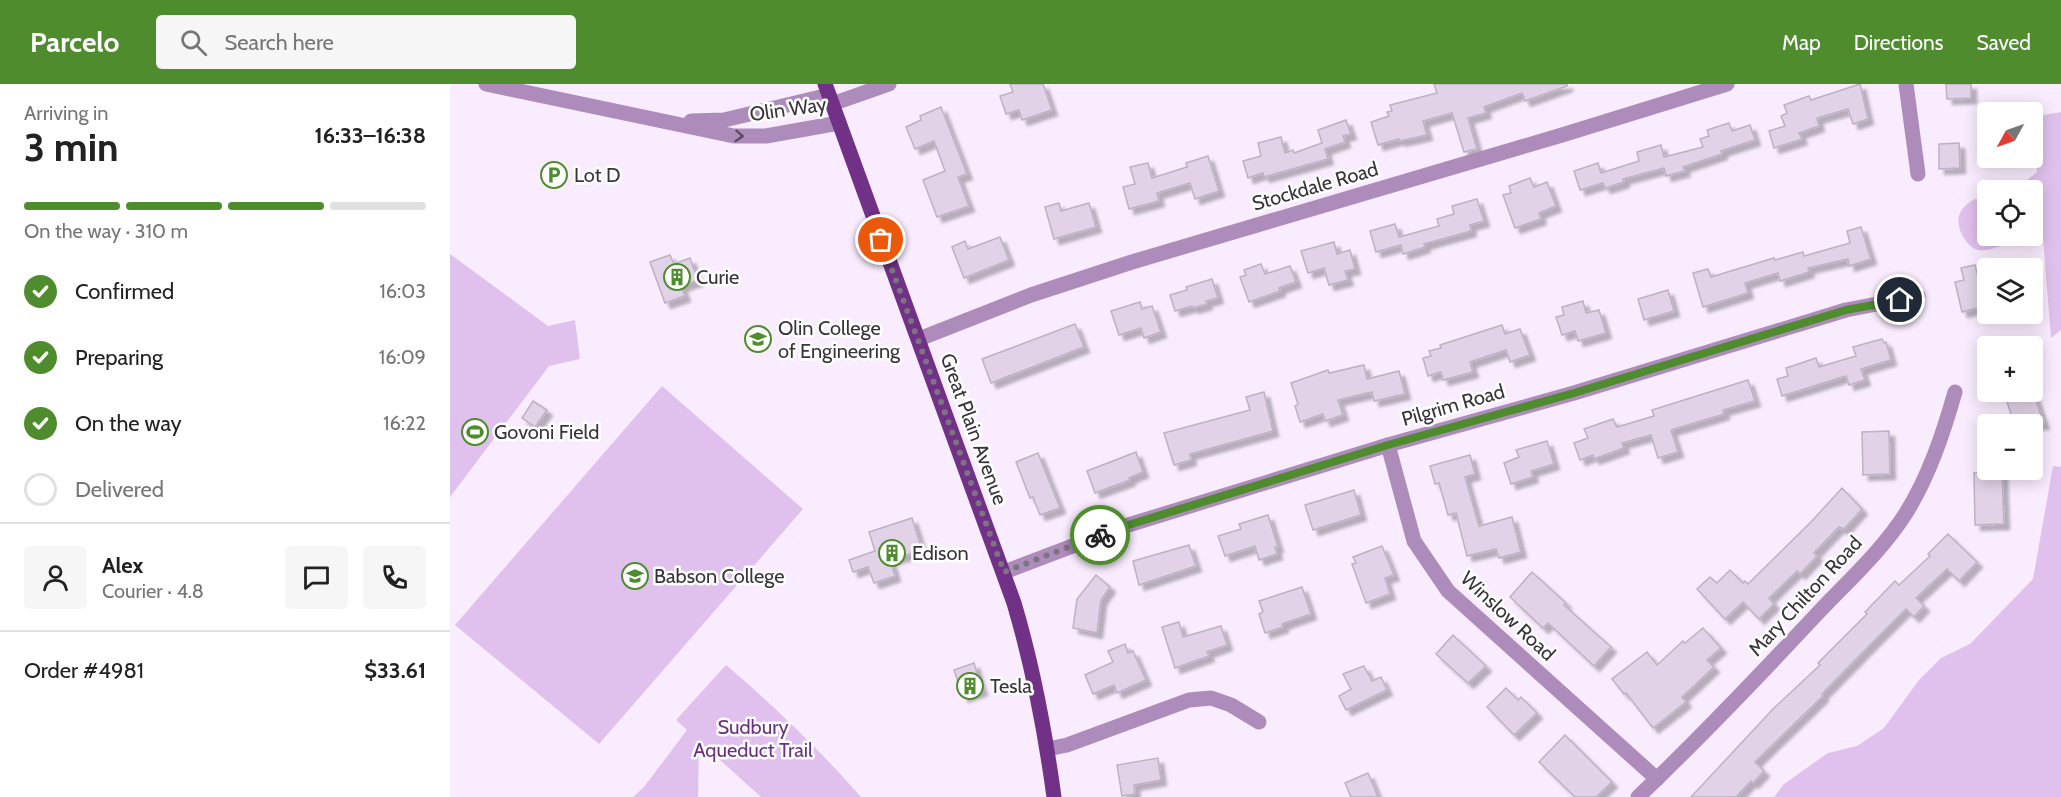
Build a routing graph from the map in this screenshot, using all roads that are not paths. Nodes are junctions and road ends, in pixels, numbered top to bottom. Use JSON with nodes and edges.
{"nodes":[{"id":1,"x":486,"y":84,"type":"edge"},
{"id":2,"x":889,"y":84,"type":"edge"},
{"id":3,"x":1727,"y":84,"type":"edge"},
{"id":4,"x":1906,"y":84,"type":"edge"},
{"id":5,"x":828,"y":94,"type":"edge"},
{"id":6,"x":672,"y":122,"type":"junction"},
{"id":7,"x":839,"y":123,"type":"junction"},
{"id":8,"x":1918,"y":174,"type":"dead end"},
{"id":9,"x":1918,"y":296,"type":"dead end"},
{"id":10,"x":919,"y":339,"type":"junction"},
{"id":11,"x":1954,"y":392,"type":"dead end"},
{"id":12,"x":1388,"y":445,"type":"junction"},
{"id":13,"x":1004,"y":572,"type":"junction"},
{"id":14,"x":1259,"y":722,"type":"dead end"},
{"id":15,"x":1048,"y":750,"type":"junction"},
{"id":16,"x":1657,"y":779,"type":"junction"},
{"id":17,"x":1054,"y":797,"type":"edge"},
{"id":18,"x":1638,"y":797,"type":"edge"}],
"edges":[{"from":1,"to":6,"type":"street","name":"Olin Way"},
{"from":2,"to":5,"type":"street","name":"Olin Way"},
{"from":3,"to":10,"type":"street","name":"Stockdale Road"},
{"from":4,"to":8,"type":"street"},
{"from":5,"to":6,"type":"street","name":"Olin Way"},
{"from":5,"to":7,"type":"main road","name":"Great Plain Avenue"},
{"from":6,"to":7,"type":"street","name":"Olin Way","one_way":true},
{"from":7,"to":10,"type":"main road","name":"Great Plain Avenue"},
{"from":9,"to":12,"type":"street","name":"Pilgrim Road"},
{"from":10,"to":13,"type":"main road","name":"Great Plain Avenue"},
{"from":11,"to":16,"type":"street","name":"Mary Chilton Road"},
{"from":12,"to":13,"type":"street","name":"Pilgrim Road"},
{"from":12,"to":16,"type":"street","name":"Winslow Road"},
{"from":13,"to":15,"type":"main road","name":"Great Plain Avenue"},
{"from":14,"to":15,"type":"street"},
{"from":15,"to":17,"type":"main road","name":"Great Plain Avenue"},
{"from":16,"to":18,"type":"street","name":"Mary Chilton Road"}]}
